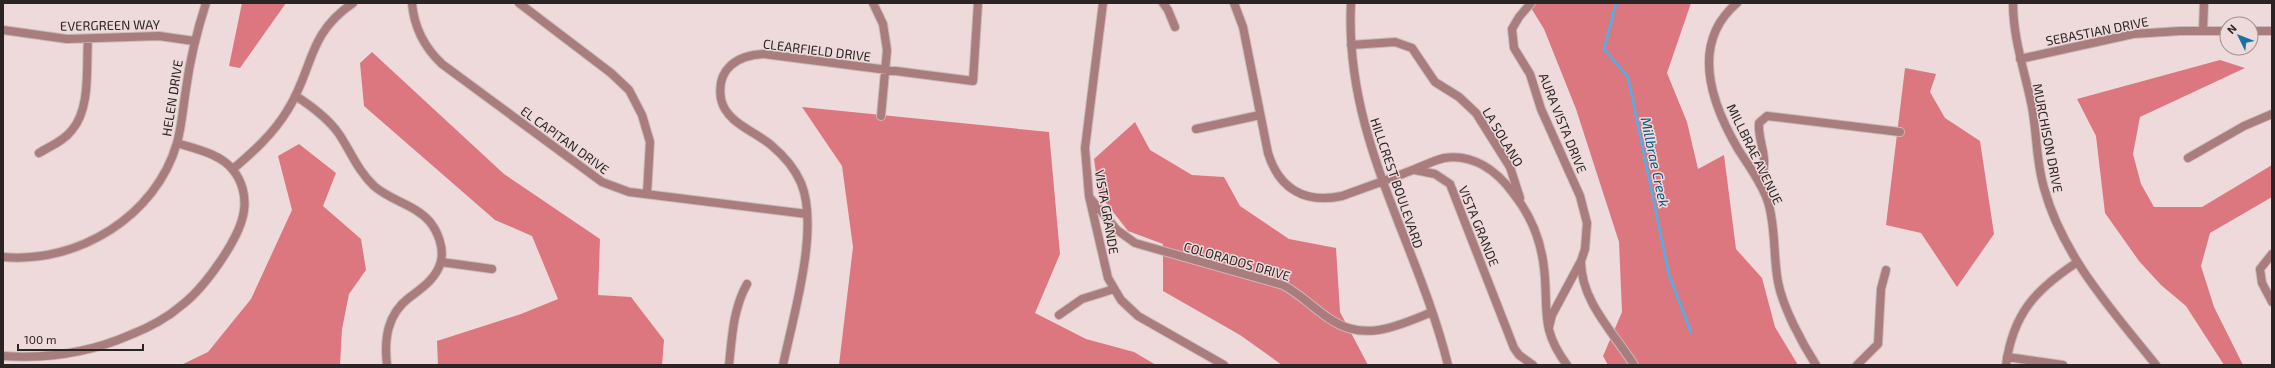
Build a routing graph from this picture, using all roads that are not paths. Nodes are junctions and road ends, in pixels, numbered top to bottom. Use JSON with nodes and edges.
{"nodes":[{"id":1,"x":206,"y":3,"type":"edge"},
{"id":2,"x":353,"y":3,"type":"edge"},
{"id":3,"x":412,"y":3,"type":"edge"},
{"id":4,"x":519,"y":3,"type":"edge"},
{"id":5,"x":873,"y":3,"type":"edge"},
{"id":6,"x":978,"y":3,"type":"edge"},
{"id":7,"x":1104,"y":3,"type":"edge"},
{"id":8,"x":1162,"y":3,"type":"edge"},
{"id":9,"x":1234,"y":3,"type":"edge"},
{"id":10,"x":1351,"y":3,"type":"edge"},
{"id":11,"x":1531,"y":3,"type":"edge"},
{"id":12,"x":1737,"y":3,"type":"edge"},
{"id":13,"x":2013,"y":3,"type":"edge"},
{"id":14,"x":2204,"y":3,"type":"edge"},
{"id":15,"x":1175,"y":27,"type":"dead end"},
{"id":16,"x":3,"y":30,"type":"edge"},
{"id":17,"x":2203,"y":31,"type":"junction"},
{"id":18,"x":2219,"y":31,"type":"edge"},
{"id":19,"x":2259,"y":31,"type":"edge"},
{"id":20,"x":2272,"y":32,"type":"edge"},
{"id":21,"x":88,"y":40,"type":"junction"},
{"id":22,"x":194,"y":41,"type":"junction"},
{"id":23,"x":1351,"y":45,"type":"junction"},
{"id":24,"x":2020,"y":59,"type":"junction"},
{"id":25,"x":885,"y":70,"type":"junction"},
{"id":26,"x":296,"y":96,"type":"junction"},
{"id":27,"x":2272,"y":114,"type":"edge"},
{"id":28,"x":1260,"y":115,"type":"junction"},
{"id":29,"x":881,"y":116,"type":"dead end"},
{"id":30,"x":1196,"y":129,"type":"dead end"},
{"id":31,"x":1900,"y":132,"type":"dead end"},
{"id":32,"x":177,"y":143,"type":"junction"},
{"id":33,"x":39,"y":153,"type":"dead end"},
{"id":34,"x":2188,"y":158,"type":"dead end"},
{"id":35,"x":233,"y":169,"type":"junction"},
{"id":36,"x":1412,"y":170,"type":"junction"},
{"id":37,"x":1382,"y":182,"type":"junction"},
{"id":38,"x":1760,"y":184,"type":"junction"},
{"id":39,"x":647,"y":194,"type":"junction"},
{"id":40,"x":1089,"y":196,"type":"junction"},
{"id":41,"x":1523,"y":206,"type":"junction"},
{"id":42,"x":807,"y":214,"type":"junction"},
{"id":43,"x":2272,"y":254,"type":"edge"},
{"id":44,"x":3,"y":257,"type":"edge"},
{"id":45,"x":1581,"y":261,"type":"junction"},
{"id":46,"x":441,"y":262,"type":"junction"},
{"id":47,"x":2076,"y":263,"type":"junction"},
{"id":48,"x":492,"y":269,"type":"dead end"},
{"id":49,"x":1886,"y":270,"type":"dead end"},
{"id":50,"x":747,"y":284,"type":"dead end"},
{"id":51,"x":1114,"y":289,"type":"junction"},
{"id":52,"x":2272,"y":302,"type":"edge"},
{"id":53,"x":1432,"y":312,"type":"junction"},
{"id":54,"x":1059,"y":315,"type":"dead end"},
{"id":55,"x":1549,"y":334,"type":"junction"},
{"id":56,"x":3,"y":356,"type":"edge"},
{"id":57,"x":2007,"y":361,"type":"edge"},
{"id":58,"x":387,"y":365,"type":"edge"},
{"id":59,"x":729,"y":365,"type":"edge"},
{"id":60,"x":783,"y":365,"type":"edge"},
{"id":61,"x":1224,"y":365,"type":"edge"},
{"id":62,"x":1448,"y":365,"type":"edge"},
{"id":63,"x":1533,"y":365,"type":"edge"},
{"id":64,"x":1567,"y":365,"type":"edge"},
{"id":65,"x":1634,"y":365,"type":"edge"},
{"id":66,"x":1816,"y":365,"type":"edge"},
{"id":67,"x":1857,"y":365,"type":"edge"},
{"id":68,"x":2063,"y":365,"type":"edge"},
{"id":69,"x":2156,"y":365,"type":"edge"}],
"edges":[{"from":1,"to":22,"type":"street","name":"HELEN DRIVE"},
{"from":2,"to":26,"type":"street"},
{"from":3,"to":39,"type":"street","name":"EL CAPITAN DRIVE"},
{"from":4,"to":39,"type":"street"},
{"from":5,"to":25,"type":"street"},
{"from":6,"to":25,"type":"street","name":"CLEARFIELD DRIVE"},
{"from":7,"to":40,"type":"street","name":"VISTA GRANDE"},
{"from":8,"to":15,"type":"street"},
{"from":9,"to":28,"type":"street"},
{"from":10,"to":23,"type":"street","name":"HILLCREST BOULEVARD"},
{"from":11,"to":45,"type":"street","name":"AURA VISTA DRIVE"},
{"from":12,"to":38,"type":"street","name":"MILLBRAE AVENUE"},
{"from":13,"to":24,"type":"street","name":"MURCHISON DRIVE"},
{"from":14,"to":17,"type":"street"},
{"from":16,"to":21,"type":"street","name":"EVERGREEN WAY"},
{"from":17,"to":18,"type":"street","name":"SEBASTIAN DRIVE"},
{"from":17,"to":24,"type":"street","name":"SEBASTIAN DRIVE"},
{"from":19,"to":20,"type":"street"},
{"from":21,"to":22,"type":"street","name":"EVERGREEN WAY"},
{"from":21,"to":33,"type":"street"},
{"from":22,"to":32,"type":"street","name":"HELEN DRIVE"},
{"from":23,"to":37,"type":"street","name":"HILLCREST BOULEVARD"},
{"from":23,"to":41,"type":"street","name":"LA SOLANO"},
{"from":24,"to":47,"type":"street","name":"MURCHISON DRIVE"},
{"from":25,"to":29,"type":"street"},
{"from":25,"to":42,"type":"street","name":"CLEARFIELD DRIVE"},
{"from":26,"to":35,"type":"street"},
{"from":26,"to":46,"type":"street"},
{"from":27,"to":34,"type":"street"},
{"from":28,"to":30,"type":"street"},
{"from":28,"to":37,"type":"street"},
{"from":31,"to":38,"type":"street"},
{"from":32,"to":35,"type":"street"},
{"from":32,"to":44,"type":"street","name":"HELEN DRIVE"},
{"from":35,"to":56,"type":"street"},
{"from":36,"to":37,"type":"street"},
{"from":36,"to":41,"type":"street"},
{"from":36,"to":63,"type":"street","name":"VISTA GRANDE"},
{"from":37,"to":53,"type":"street","name":"HILLCREST BOULEVARD"},
{"from":38,"to":66,"type":"street","name":"MILLBRAE AVENUE"},
{"from":39,"to":42,"type":"street","name":"EL CAPITAN DRIVE"},
{"from":40,"to":51,"type":"street","name":"VISTA GRANDE"},
{"from":40,"to":53,"type":"street","name":"COLORADOS DRIVE"},
{"from":41,"to":55,"type":"street"},
{"from":42,"to":60,"type":"street","name":"CLEARFIELD DRIVE"},
{"from":43,"to":52,"type":"street"},
{"from":45,"to":55,"type":"street"},
{"from":45,"to":65,"type":"street"},
{"from":46,"to":48,"type":"street"},
{"from":46,"to":58,"type":"street"},
{"from":47,"to":57,"type":"street"},
{"from":47,"to":69,"type":"street","name":"MURCHISON DRIVE"},
{"from":49,"to":67,"type":"street"},
{"from":50,"to":59,"type":"street"},
{"from":51,"to":54,"type":"street"},
{"from":51,"to":61,"type":"street","name":"VISTA GRANDE"},
{"from":53,"to":62,"type":"street","name":"HILLCREST BOULEVARD"},
{"from":55,"to":64,"type":"street"},
{"from":57,"to":68,"type":"street"}]}
